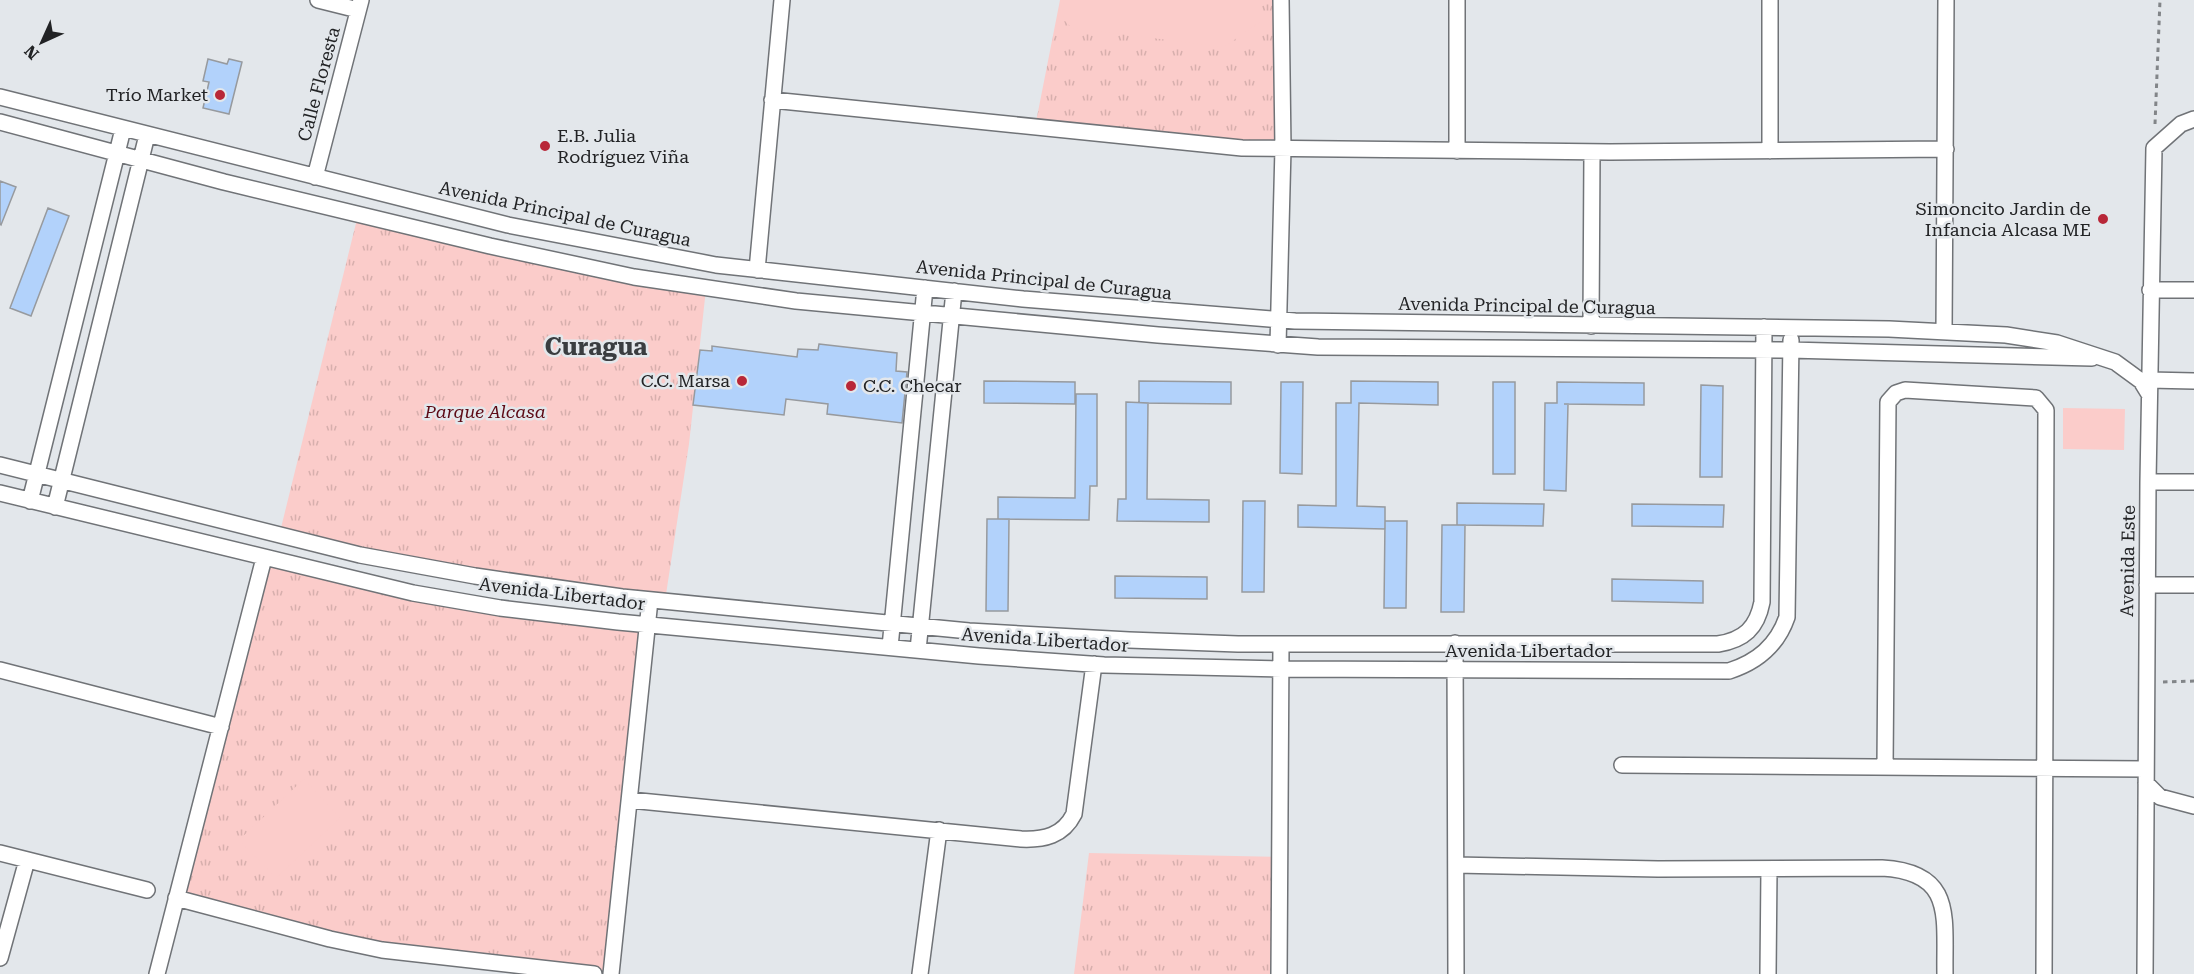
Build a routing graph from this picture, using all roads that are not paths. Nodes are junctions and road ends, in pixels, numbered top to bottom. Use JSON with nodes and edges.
{"nodes":[{"id":1,"x":318,"y":0,"type":"edge"},
{"id":2,"x":782,"y":0,"type":"edge"},
{"id":3,"x":1281,"y":0,"type":"edge"},
{"id":4,"x":1457,"y":0,"type":"edge"},
{"id":5,"x":1770,"y":0,"type":"edge"},
{"id":6,"x":1946,"y":0,"type":"edge"},
{"id":7,"x":359,"y":5,"type":"edge"},
{"id":8,"x":0,"y":97,"type":"edge"},
{"id":9,"x":772,"y":100,"type":"junction"},
{"id":10,"x":2194,"y":119,"type":"edge"},
{"id":11,"x":0,"y":122,"type":"edge"},
{"id":12,"x":123,"y":129,"type":"junction"},
{"id":13,"x":147,"y":135,"type":"junction"},
{"id":14,"x":1283,"y":148,"type":"junction"},
{"id":15,"x":1946,"y":149,"type":"junction"},
{"id":16,"x":1457,"y":151,"type":"junction"},
{"id":17,"x":1770,"y":151,"type":"junction"},
{"id":18,"x":1592,"y":152,"type":"junction"},
{"id":19,"x":117,"y":153,"type":"junction"},
{"id":20,"x":141,"y":160,"type":"junction"},
{"id":21,"x":315,"y":177,"type":"junction"},
{"id":22,"x":757,"y":270,"type":"junction"},
{"id":23,"x":925,"y":288,"type":"junction"},
{"id":24,"x":2150,"y":290,"type":"junction"},
{"id":25,"x":2194,"y":290,"type":"edge"},
{"id":26,"x":954,"y":291,"type":"junction"},
{"id":27,"x":923,"y":314,"type":"junction"},
{"id":28,"x":952,"y":316,"type":"junction"},
{"id":29,"x":1279,"y":320,"type":"junction"},
{"id":30,"x":1591,"y":326,"type":"junction"},
{"id":31,"x":1764,"y":327,"type":"junction"},
{"id":32,"x":1791,"y":327,"type":"junction"},
{"id":33,"x":1944,"y":332,"type":"junction"},
{"id":34,"x":1278,"y":345,"type":"junction"},
{"id":35,"x":1764,"y":350,"type":"junction"},
{"id":36,"x":1790,"y":350,"type":"junction"},
{"id":37,"x":2102,"y":358,"type":"junction"},
{"id":38,"x":2194,"y":381,"type":"edge"},
{"id":39,"x":2149,"y":387,"type":"junction"},
{"id":40,"x":0,"y":465,"type":"edge"},
{"id":41,"x":36,"y":475,"type":"junction"},
{"id":42,"x":62,"y":481,"type":"junction"},
{"id":43,"x":2148,"y":482,"type":"junction"},
{"id":44,"x":2194,"y":482,"type":"edge"},
{"id":45,"x":0,"y":493,"type":"edge"},
{"id":46,"x":30,"y":501,"type":"junction"},
{"id":47,"x":55,"y":507,"type":"junction"},
{"id":48,"x":264,"y":558,"type":"junction"},
{"id":49,"x":2147,"y":585,"type":"junction"},
{"id":50,"x":2194,"y":585,"type":"edge"},
{"id":51,"x":651,"y":600,"type":"junction"},
{"id":52,"x":892,"y":624,"type":"junction"},
{"id":53,"x":648,"y":625,"type":"junction"},
{"id":54,"x":921,"y":627,"type":"junction"},
{"id":55,"x":1455,"y":643,"type":"junction"},
{"id":56,"x":1281,"y":644,"type":"junction"},
{"id":57,"x":890,"y":647,"type":"junction"},
{"id":58,"x":918,"y":650,"type":"junction"},
{"id":59,"x":1094,"y":664,"type":"junction"},
{"id":60,"x":1282,"y":669,"type":"junction"},
{"id":61,"x":1455,"y":669,"type":"junction"},
{"id":62,"x":0,"y":670,"type":"edge"},
{"id":63,"x":220,"y":727,"type":"junction"},
{"id":64,"x":1622,"y":765,"type":"dead end"},
{"id":65,"x":1885,"y":767,"type":"junction"},
{"id":66,"x":2045,"y":768,"type":"junction"},
{"id":67,"x":2146,"y":776,"type":"junction"},
{"id":68,"x":630,"y":800,"type":"junction"},
{"id":69,"x":2194,"y":806,"type":"edge"},
{"id":70,"x":939,"y":830,"type":"junction"},
{"id":71,"x":0,"y":853,"type":"edge"},
{"id":72,"x":27,"y":860,"type":"junction"},
{"id":73,"x":1456,"y":865,"type":"junction"},
{"id":74,"x":1769,"y":869,"type":"junction"},
{"id":75,"x":147,"y":890,"type":"dead end"},
{"id":76,"x":176,"y":898,"type":"junction"},
{"id":77,"x":0,"y":958,"type":"edge"},
{"id":78,"x":157,"y":974,"type":"edge"},
{"id":79,"x":594,"y":974,"type":"edge"},
{"id":80,"x":611,"y":974,"type":"edge"},
{"id":81,"x":920,"y":974,"type":"edge"},
{"id":82,"x":1279,"y":974,"type":"edge"},
{"id":83,"x":1456,"y":974,"type":"edge"},
{"id":84,"x":1768,"y":974,"type":"edge"},
{"id":85,"x":1945,"y":974,"type":"edge"},
{"id":86,"x":2044,"y":974,"type":"edge"},
{"id":87,"x":2145,"y":974,"type":"edge"}],
"edges":[{"from":1,"to":7,"type":"street"},
{"from":2,"to":9,"type":"street"},
{"from":3,"to":14,"type":"street"},
{"from":4,"to":16,"type":"street"},
{"from":5,"to":17,"type":"street"},
{"from":6,"to":15,"type":"street"},
{"from":7,"to":21,"type":"street","name":"Calle Floresta"},
{"from":8,"to":12,"type":"street","name":"Avenida Principal de Curagua"},
{"from":9,"to":14,"type":"street"},
{"from":9,"to":22,"type":"street"},
{"from":10,"to":24,"type":"street","name":"Avenida Este"},
{"from":11,"to":19,"type":"street","name":"Avenida Principal de Curagua"},
{"from":12,"to":13,"type":"street","name":"Avenida Principal de Curagua"},
{"from":12,"to":19,"type":"street"},
{"from":13,"to":20,"type":"street"},
{"from":13,"to":21,"type":"street","name":"Avenida Principal de Curagua"},
{"from":14,"to":16,"type":"street"},
{"from":14,"to":29,"type":"street"},
{"from":15,"to":17,"type":"street"},
{"from":15,"to":33,"type":"street"},
{"from":16,"to":18,"type":"street"},
{"from":17,"to":18,"type":"street"},
{"from":18,"to":30,"type":"street"},
{"from":19,"to":20,"type":"street","name":"Avenida Principal de Curagua"},
{"from":19,"to":41,"type":"street"},
{"from":20,"to":27,"type":"street","name":"Avenida Principal de Curagua"},
{"from":20,"to":42,"type":"street"},
{"from":21,"to":22,"type":"street","name":"Avenida Principal de Curagua"},
{"from":22,"to":23,"type":"street","name":"Avenida Principal de Curagua"},
{"from":23,"to":26,"type":"street","name":"Avenida Principal de Curagua"},
{"from":23,"to":27,"type":"street"},
{"from":24,"to":25,"type":"street"},
{"from":24,"to":39,"type":"street","name":"Avenida Este"},
{"from":26,"to":28,"type":"street"},
{"from":26,"to":29,"type":"street","name":"Avenida Principal de Curagua"},
{"from":27,"to":28,"type":"street","name":"Avenida Principal de Curagua"},
{"from":27,"to":52,"type":"street"},
{"from":28,"to":34,"type":"street","name":"Avenida Principal de Curagua"},
{"from":28,"to":54,"type":"street"},
{"from":29,"to":30,"type":"street","name":"Avenida Principal de Curagua"},
{"from":29,"to":34,"type":"street"},
{"from":30,"to":31,"type":"street","name":"Avenida Principal de Curagua"},
{"from":31,"to":32,"type":"street","name":"Avenida Principal de Curagua"},
{"from":31,"to":35,"type":"street","name":"Avenida Libertador"},
{"from":32,"to":33,"type":"street","name":"Avenida Principal de Curagua"},
{"from":32,"to":36,"type":"street","name":"Avenida Libertador"},
{"from":33,"to":37,"type":"street","name":"Avenida Principal de Curagua"},
{"from":34,"to":35,"type":"street","name":"Avenida Principal de Curagua"},
{"from":35,"to":36,"type":"street","name":"Avenida Principal de Curagua"},
{"from":35,"to":55,"type":"street","name":"Avenida Libertador"},
{"from":36,"to":37,"type":"street","name":"Avenida Principal de Curagua"},
{"from":36,"to":61,"type":"street","name":"Avenida Libertador"},
{"from":37,"to":39,"type":"street","name":"Avenida Principal de Curagua"},
{"from":38,"to":39,"type":"street"},
{"from":39,"to":43,"type":"street","name":"Avenida Este"},
{"from":40,"to":41,"type":"street","name":"Avenida Libertador"},
{"from":41,"to":42,"type":"street","name":"Avenida Libertador"},
{"from":41,"to":46,"type":"street"},
{"from":42,"to":47,"type":"street"},
{"from":42,"to":51,"type":"street","name":"Avenida Libertador"},
{"from":43,"to":44,"type":"street"},
{"from":43,"to":49,"type":"street","name":"Avenida Este"},
{"from":45,"to":46,"type":"street","name":"Avenida Libertador"},
{"from":46,"to":47,"type":"street","name":"Avenida Libertador"},
{"from":47,"to":48,"type":"street","name":"Avenida Libertador"},
{"from":48,"to":53,"type":"street","name":"Avenida Libertador"},
{"from":48,"to":63,"type":"street"},
{"from":49,"to":50,"type":"street"},
{"from":49,"to":67,"type":"street","name":"Avenida Este"},
{"from":51,"to":52,"type":"street","name":"Avenida Libertador"},
{"from":51,"to":53,"type":"street"},
{"from":52,"to":54,"type":"street","name":"Avenida Libertador"},
{"from":52,"to":57,"type":"street"},
{"from":53,"to":57,"type":"street","name":"Avenida Libertador"},
{"from":53,"to":68,"type":"street"},
{"from":54,"to":56,"type":"street","name":"Avenida Libertador"},
{"from":54,"to":58,"type":"street"},
{"from":55,"to":56,"type":"street","name":"Avenida Libertador"},
{"from":55,"to":61,"type":"street"},
{"from":56,"to":60,"type":"street"},
{"from":57,"to":58,"type":"street","name":"Avenida Libertador"},
{"from":58,"to":59,"type":"street","name":"Avenida Libertador"},
{"from":59,"to":60,"type":"street","name":"Avenida Libertador"},
{"from":59,"to":70,"type":"street"},
{"from":60,"to":61,"type":"street","name":"Avenida Libertador"},
{"from":60,"to":82,"type":"street"},
{"from":61,"to":73,"type":"street"},
{"from":62,"to":63,"type":"street"},
{"from":63,"to":76,"type":"street"},
{"from":64,"to":65,"type":"street"},
{"from":65,"to":66,"type":"street"},
{"from":65,"to":66,"type":"street"},
{"from":66,"to":67,"type":"street"},
{"from":66,"to":86,"type":"street"},
{"from":67,"to":69,"type":"street"},
{"from":67,"to":87,"type":"street","name":"Avenida Este"},
{"from":68,"to":70,"type":"street"},
{"from":68,"to":80,"type":"street"},
{"from":70,"to":81,"type":"street"},
{"from":71,"to":72,"type":"street"},
{"from":72,"to":75,"type":"street"},
{"from":72,"to":77,"type":"street"},
{"from":73,"to":74,"type":"street"},
{"from":73,"to":83,"type":"street"},
{"from":74,"to":84,"type":"street"},
{"from":74,"to":85,"type":"street"},
{"from":76,"to":78,"type":"street"},
{"from":76,"to":79,"type":"street"}]}
